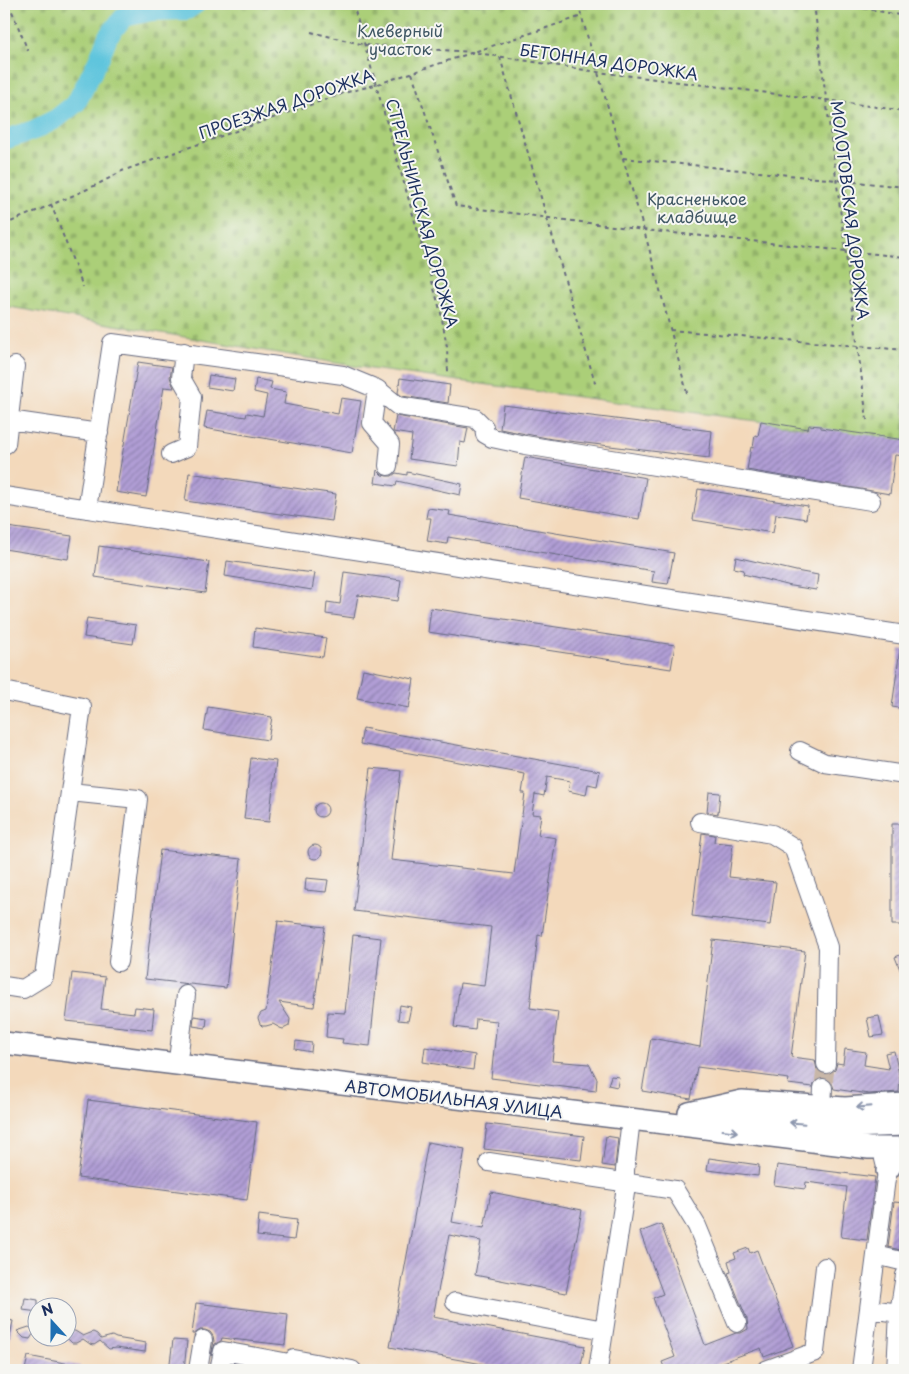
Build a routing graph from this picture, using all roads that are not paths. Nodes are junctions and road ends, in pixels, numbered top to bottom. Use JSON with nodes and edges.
{"nodes":[{"id":1,"x":184,"y":352,"type":"junction"},
{"id":2,"x":15,"y":366,"type":"dead end"},
{"id":3,"x":377,"y":389,"type":"junction"},
{"id":4,"x":9,"y":420,"type":"junction"},
{"id":5,"x":99,"y":432,"type":"junction"},
{"id":6,"x":6,"y":444,"type":"dead end"},
{"id":7,"x":171,"y":454,"type":"dead end"},
{"id":8,"x":388,"y":466,"type":"dead end"},
{"id":9,"x":4,"y":496,"type":"edge"},
{"id":10,"x":871,"y":501,"type":"dead end"},
{"id":11,"x":87,"y":509,"type":"junction"},
{"id":12,"x":905,"y":635,"type":"edge"},
{"id":13,"x":4,"y":691,"type":"edge"},
{"id":14,"x":800,"y":751,"type":"dead end"},
{"id":15,"x":905,"y":775,"type":"edge"},
{"id":16,"x":70,"y":792,"type":"junction"},
{"id":17,"x":700,"y":822,"type":"dead end"},
{"id":18,"x":118,"y":962,"type":"dead end"},
{"id":19,"x":4,"y":986,"type":"edge"},
{"id":20,"x":186,"y":995,"type":"dead end"},
{"id":21,"x":4,"y":1031,"type":"edge"},
{"id":22,"x":4,"y":1043,"type":"edge"},
{"id":23,"x":179,"y":1052,"type":"junction"},
{"id":24,"x":826,"y":1064,"type":"tunnel mouth"},
{"id":25,"x":905,"y":1104,"type":"edge"},
{"id":26,"x":689,"y":1112,"type":"junction"},
{"id":27,"x":631,"y":1120,"type":"junction"},
{"id":28,"x":905,"y":1125,"type":"edge"},
{"id":29,"x":869,"y":1148,"type":"junction"},
{"id":30,"x":905,"y":1150,"type":"edge"},
{"id":31,"x":489,"y":1162,"type":"dead end"},
{"id":32,"x":887,"y":1171,"type":"junction"},
{"id":33,"x":625,"y":1183,"type":"junction"},
{"id":34,"x":876,"y":1255,"type":"junction"},
{"id":35,"x":905,"y":1262,"type":"edge"},
{"id":36,"x":825,"y":1267,"type":"dead end"},
{"id":37,"x":905,"y":1275,"type":"edge"},
{"id":38,"x":455,"y":1302,"type":"dead end"},
{"id":39,"x":870,"y":1309,"type":"junction"},
{"id":40,"x":899,"y":1314,"type":"junction"},
{"id":41,"x":737,"y":1323,"type":"dead end"},
{"id":42,"x":604,"y":1330,"type":"junction"},
{"id":43,"x":203,"y":1340,"type":"dead end"},
{"id":44,"x":286,"y":1367,"type":"edge"},
{"id":45,"x":198,"y":1370,"type":"edge"},
{"id":46,"x":219,"y":1370,"type":"edge"},
{"id":47,"x":352,"y":1370,"type":"edge"},
{"id":48,"x":598,"y":1370,"type":"edge"},
{"id":49,"x":766,"y":1370,"type":"edge"},
{"id":50,"x":861,"y":1370,"type":"edge"},
{"id":51,"x":896,"y":1370,"type":"edge"}],
"edges":[{"from":1,"to":3,"type":"street"},
{"from":1,"to":5,"type":"street"},
{"from":1,"to":7,"type":"street"},
{"from":2,"to":4,"type":"street"},
{"from":3,"to":8,"type":"street"},
{"from":3,"to":10,"type":"street"},
{"from":4,"to":5,"type":"street"},
{"from":4,"to":6,"type":"street"},
{"from":5,"to":11,"type":"street"},
{"from":9,"to":11,"type":"street"},
{"from":11,"to":12,"type":"street"},
{"from":13,"to":16,"type":"street"},
{"from":14,"to":15,"type":"street"},
{"from":16,"to":18,"type":"street"},
{"from":16,"to":19,"type":"street"},
{"from":17,"to":24,"type":"street"},
{"from":20,"to":23,"type":"street"},
{"from":21,"to":23,"type":"main road","name":"АВТОМОБИЛЬНАЯ УЛИЦА"},
{"from":22,"to":27,"type":"main road","name":"АВТОМОБИЛЬНАЯ УЛИЦА"},
{"from":23,"to":26,"type":"main road","name":"АВТОМОБИЛЬНАЯ УЛИЦА"},
{"from":25,"to":26,"type":"main road","one_way":true},
{"from":28,"to":26,"type":"main road","name":"АВТОМОБИЛЬНАЯ УЛИЦА","one_way":true},
{"from":27,"to":29,"type":"main road","name":"АВТОМОБИЛЬНАЯ УЛИЦА","one_way":true},
{"from":27,"to":33,"type":"street"},
{"from":29,"to":30,"type":"main road","name":"АВТОМОБИЛЬНАЯ УЛИЦА"},
{"from":29,"to":32,"type":"street"},
{"from":30,"to":32,"type":"main road"},
{"from":31,"to":33,"type":"street"},
{"from":32,"to":34,"type":"street"},
{"from":33,"to":41,"type":"street"},
{"from":33,"to":42,"type":"street"},
{"from":34,"to":35,"type":"street"},
{"from":34,"to":39,"type":"street"},
{"from":36,"to":49,"type":"street"},
{"from":37,"to":40,"type":"street"},
{"from":38,"to":42,"type":"street"},
{"from":39,"to":40,"type":"street"},
{"from":39,"to":50,"type":"street"},
{"from":40,"to":51,"type":"street"},
{"from":42,"to":48,"type":"street"},
{"from":43,"to":45,"type":"street"},
{"from":44,"to":46,"type":"street"},
{"from":44,"to":47,"type":"street"}]}
